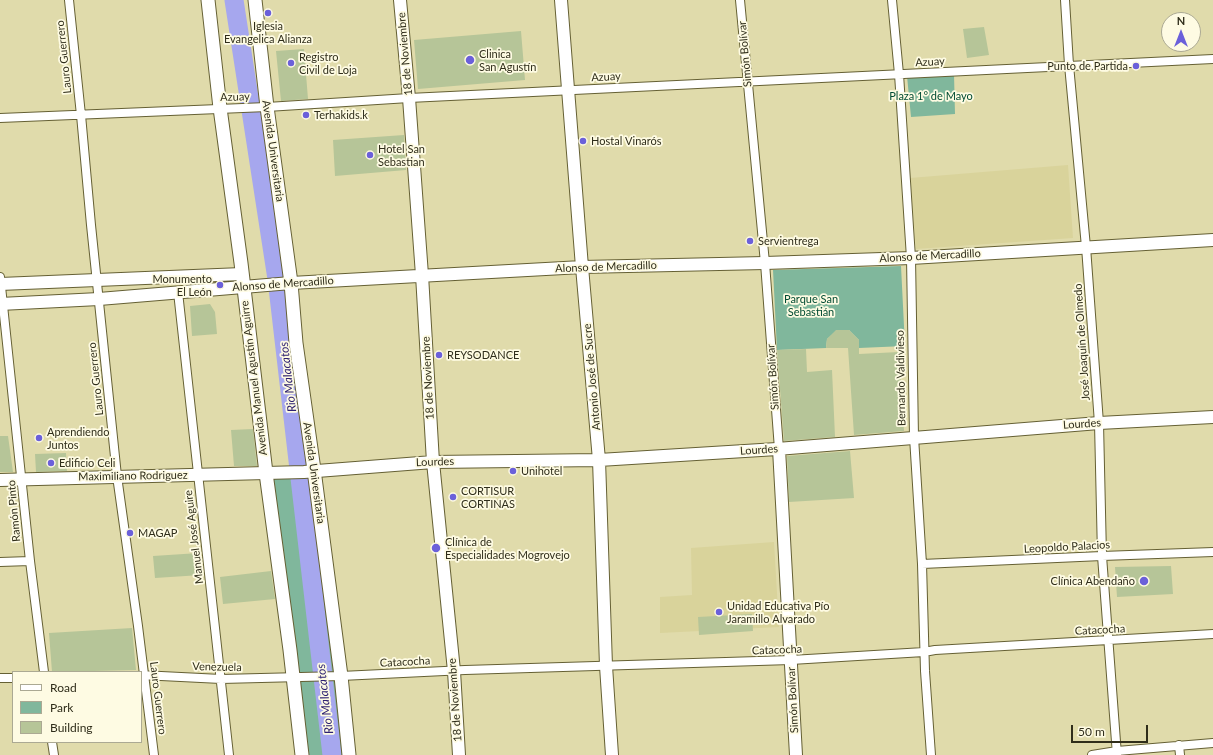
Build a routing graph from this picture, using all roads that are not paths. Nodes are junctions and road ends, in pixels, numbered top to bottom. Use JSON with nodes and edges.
{"nodes":[{"id":1,"x":69,"y":0,"type":"edge"},
{"id":2,"x":208,"y":0,"type":"edge"},
{"id":3,"x":255,"y":0,"type":"edge"},
{"id":4,"x":400,"y":0,"type":"edge"},
{"id":5,"x":561,"y":0,"type":"edge"},
{"id":6,"x":740,"y":0,"type":"edge"},
{"id":7,"x":892,"y":0,"type":"edge"},
{"id":8,"x":1066,"y":0,"type":"edge"},
{"id":9,"x":1213,"y":59,"type":"edge"},
{"id":10,"x":1069,"y":65,"type":"junction"},
{"id":11,"x":899,"y":74,"type":"junction"},
{"id":12,"x":747,"y":81,"type":"junction"},
{"id":13,"x":569,"y":90,"type":"junction"},
{"id":14,"x":409,"y":98,"type":"junction"},
{"id":15,"x":262,"y":107,"type":"junction"},
{"id":16,"x":223,"y":108,"type":"junction"},
{"id":17,"x":81,"y":115,"type":"junction"},
{"id":18,"x":0,"y":118,"type":"edge"},
{"id":19,"x":1213,"y":240,"type":"edge"},
{"id":20,"x":1086,"y":247,"type":"junction"},
{"id":21,"x":910,"y":258,"type":"junction"},
{"id":22,"x":764,"y":263,"type":"junction"},
{"id":23,"x":582,"y":267,"type":"junction"},
{"id":24,"x":422,"y":275,"type":"junction"},
{"id":25,"x":198,"y":276,"type":"junction"},
{"id":26,"x":97,"y":280,"type":"junction"},
{"id":27,"x":0,"y":282,"type":"edge"},
{"id":28,"x":245,"y":282,"type":"junction"},
{"id":29,"x":286,"y":283,"type":"junction"},
{"id":30,"x":200,"y":290,"type":"junction"},
{"id":31,"x":178,"y":292,"type":"junction"},
{"id":32,"x":99,"y":299,"type":"junction"},
{"id":33,"x":1,"y":304,"type":"edge"},
{"id":34,"x":1213,"y":417,"type":"edge"},
{"id":35,"x":1099,"y":423,"type":"junction"},
{"id":36,"x":914,"y":437,"type":"junction"},
{"id":37,"x":779,"y":449,"type":"junction"},
{"id":38,"x":599,"y":460,"type":"junction"},
{"id":39,"x":433,"y":462,"type":"junction"},
{"id":40,"x":309,"y":471,"type":"junction"},
{"id":41,"x":272,"y":472,"type":"junction"},
{"id":42,"x":198,"y":475,"type":"junction"},
{"id":43,"x":118,"y":476,"type":"junction"},
{"id":44,"x":0,"y":480,"type":"edge"},
{"id":45,"x":22,"y":480,"type":"junction"},
{"id":46,"x":1213,"y":552,"type":"edge"},
{"id":47,"x":1102,"y":556,"type":"junction"},
{"id":48,"x":30,"y":561,"type":"junction"},
{"id":49,"x":0,"y":562,"type":"edge"},
{"id":50,"x":922,"y":564,"type":"junction"},
{"id":51,"x":1213,"y":634,"type":"edge"},
{"id":52,"x":1109,"y":640,"type":"junction"},
{"id":53,"x":924,"y":652,"type":"junction"},
{"id":54,"x":791,"y":660,"type":"junction"},
{"id":55,"x":606,"y":666,"type":"junction"},
{"id":56,"x":44,"y":671,"type":"edge"},
{"id":57,"x":142,"y":671,"type":"edge"},
{"id":58,"x":454,"y":671,"type":"junction"},
{"id":59,"x":142,"y":675,"type":"edge"},
{"id":60,"x":335,"y":676,"type":"junction"},
{"id":61,"x":297,"y":677,"type":"junction"},
{"id":62,"x":0,"y":678,"type":"edge"},
{"id":63,"x":12,"y":678,"type":"edge"},
{"id":64,"x":221,"y":679,"type":"junction"},
{"id":65,"x":52,"y":743,"type":"edge"},
{"id":66,"x":1213,"y":743,"type":"edge"},
{"id":67,"x":1179,"y":745,"type":"junction"},
{"id":68,"x":1117,"y":753,"type":"edge"},
{"id":69,"x":54,"y":755,"type":"edge"},
{"id":70,"x":154,"y":755,"type":"edge"},
{"id":71,"x":229,"y":755,"type":"edge"},
{"id":72,"x":302,"y":755,"type":"edge"},
{"id":73,"x":349,"y":755,"type":"edge"},
{"id":74,"x":459,"y":755,"type":"edge"},
{"id":75,"x":612,"y":755,"type":"edge"},
{"id":76,"x":796,"y":755,"type":"edge"},
{"id":77,"x":931,"y":755,"type":"edge"},
{"id":78,"x":1092,"y":755,"type":"edge"},
{"id":79,"x":1180,"y":755,"type":"edge"}],
"edges":[{"from":1,"to":17,"type":"street","name":"Lauro Guerrero"},
{"from":2,"to":16,"type":"main road","name":"Avenida Manuel Agustín Aguirre"},
{"from":3,"to":15,"type":"main road","name":"Avenida Universitaria"},
{"from":4,"to":14,"type":"street","name":"18 de Noviembre"},
{"from":5,"to":13,"type":"street","name":"Antonio José de Sucre"},
{"from":6,"to":12,"type":"street","name":"Simón Bolívar"},
{"from":7,"to":11,"type":"street","name":"Bernardo Valdivieso"},
{"from":8,"to":10,"type":"street","name":"José Joaquín de Olmedo"},
{"from":9,"to":10,"type":"street","name":"Azuay"},
{"from":10,"to":11,"type":"street","name":"Azuay"},
{"from":10,"to":20,"type":"street","name":"José Joaquín de Olmedo"},
{"from":11,"to":12,"type":"street","name":"Azuay"},
{"from":11,"to":21,"type":"street","name":"Bernardo Valdivieso"},
{"from":12,"to":13,"type":"street","name":"Azuay"},
{"from":12,"to":22,"type":"street","name":"Simón Bolívar"},
{"from":13,"to":14,"type":"street","name":"Azuay"},
{"from":13,"to":23,"type":"street","name":"Antonio José de Sucre"},
{"from":14,"to":15,"type":"street","name":"Azuay"},
{"from":14,"to":24,"type":"street","name":"18 de Noviembre"},
{"from":15,"to":16,"type":"street","name":"Azuay"},
{"from":15,"to":29,"type":"main road","name":"Avenida Universitaria"},
{"from":16,"to":17,"type":"street","name":"Azuay"},
{"from":16,"to":28,"type":"main road","name":"Avenida Manuel Agustín Aguirre"},
{"from":17,"to":18,"type":"street","name":"Azuay"},
{"from":17,"to":26,"type":"street","name":"Lauro Guerrero"},
{"from":19,"to":20,"type":"street","name":"Alonso de Mercadillo"},
{"from":20,"to":21,"type":"street","name":"Alonso de Mercadillo"},
{"from":20,"to":35,"type":"street","name":"José Joaquín de Olmedo"},
{"from":21,"to":22,"type":"street","name":"Alonso de Mercadillo"},
{"from":21,"to":36,"type":"street","name":"Bernardo Valdivieso"},
{"from":22,"to":23,"type":"street","name":"Alonso de Mercadillo"},
{"from":22,"to":37,"type":"street","name":"Simón Bolívar"},
{"from":23,"to":24,"type":"street","name":"Alonso de Mercadillo"},
{"from":23,"to":38,"type":"street","name":"Antonio José de Sucre"},
{"from":24,"to":29,"type":"street","name":"Alonso de Mercadillo"},
{"from":24,"to":39,"type":"street","name":"18 de Noviembre"},
{"from":25,"to":26,"type":"street","name":"Alonso de Mercadillo"},
{"from":25,"to":28,"type":"street","name":"Alonso de Mercadillo"},
{"from":25,"to":30,"type":"street"},
{"from":26,"to":27,"type":"street","name":"Alonso de Mercadillo"},
{"from":26,"to":32,"type":"street","name":"Lauro Guerrero"},
{"from":27,"to":33,"type":"street","name":"Ramón Pinto"},
{"from":28,"to":29,"type":"street","name":"Alonso de Mercadillo"},
{"from":28,"to":30,"type":"street","name":"Alonso de Mercadillo"},
{"from":28,"to":41,"type":"main road","name":"Avenida Manuel Agustín Aguirre"},
{"from":29,"to":40,"type":"main road","name":"Avenida Universitaria"},
{"from":30,"to":31,"type":"street","name":"Alonso de Mercadillo"},
{"from":31,"to":32,"type":"street","name":"Alonso de Mercadillo"},
{"from":31,"to":42,"type":"street","name":"Manuel José Aguire"},
{"from":32,"to":33,"type":"street","name":"Alonso de Mercadillo"},
{"from":32,"to":43,"type":"street","name":"Lauro Guerrero"},
{"from":33,"to":45,"type":"street","name":"Ramón Pinto"},
{"from":34,"to":35,"type":"street","name":"Lourdes"},
{"from":35,"to":36,"type":"street","name":"Lourdes"},
{"from":35,"to":47,"type":"street","name":"José Joaquín de Olmedo"},
{"from":36,"to":37,"type":"street","name":"Lourdes"},
{"from":36,"to":50,"type":"street","name":"Bernardo Valdivieso"},
{"from":37,"to":38,"type":"street","name":"Lourdes"},
{"from":37,"to":54,"type":"street","name":"Simón Bolívar"},
{"from":38,"to":39,"type":"street","name":"Lourdes"},
{"from":38,"to":55,"type":"street","name":"Antonio José de Sucre"},
{"from":39,"to":40,"type":"street","name":"Lourdes"},
{"from":39,"to":58,"type":"street","name":"18 de Noviembre"},
{"from":40,"to":41,"type":"street","name":"Lourdes"},
{"from":40,"to":60,"type":"main road","name":"Avenida Universitaria"},
{"from":41,"to":42,"type":"street","name":"Maximiliano Rodriguez"},
{"from":41,"to":61,"type":"main road","name":"Avenida Manuel Agustín Aguirre"},
{"from":42,"to":43,"type":"street","name":"Maximiliano Rodriguez"},
{"from":42,"to":64,"type":"street","name":"Manuel José Aguire"},
{"from":43,"to":45,"type":"street","name":"Maximiliano Rodriguez"},
{"from":43,"to":57,"type":"street","name":"Lauro Guerrero"},
{"from":44,"to":45,"type":"street","name":"Maximiliano Rodriguez"},
{"from":45,"to":48,"type":"street","name":"Ramón Pinto"},
{"from":46,"to":47,"type":"street","name":"Leopoldo Palacios"},
{"from":47,"to":50,"type":"street","name":"Leopoldo Palacios"},
{"from":47,"to":52,"type":"street","name":"José Joaquín de Olmedo"},
{"from":48,"to":49,"type":"street"},
{"from":48,"to":56,"type":"street","name":"Ramón Pinto"},
{"from":50,"to":53,"type":"street","name":"Bernardo Valdivieso"},
{"from":51,"to":52,"type":"street","name":"Catacocha"},
{"from":52,"to":53,"type":"street","name":"Catacocha"},
{"from":52,"to":68,"type":"street","name":"José Joaquín de Olmedo"},
{"from":53,"to":54,"type":"street","name":"Catacocha"},
{"from":53,"to":77,"type":"street","name":"Bernardo Valdivieso"},
{"from":54,"to":55,"type":"street","name":"Catacocha"},
{"from":54,"to":76,"type":"street","name":"Simón Bolívar"},
{"from":55,"to":58,"type":"street","name":"Catacocha"},
{"from":55,"to":75,"type":"street","name":"Antonio José de Sucre"},
{"from":58,"to":60,"type":"street","name":"Catacocha"},
{"from":58,"to":74,"type":"street","name":"18 de Noviembre"},
{"from":59,"to":64,"type":"street","name":"Venezuela"},
{"from":59,"to":70,"type":"street","name":"Lauro Guerrero"},
{"from":60,"to":61,"type":"street","name":"Catacocha"},
{"from":60,"to":73,"type":"main road","name":"Avenida Universitaria"},
{"from":61,"to":64,"type":"street","name":"Venezuela"},
{"from":61,"to":72,"type":"main road","name":"Avenida Manuel Agustín Aguirre"},
{"from":62,"to":63,"type":"street"},
{"from":64,"to":71,"type":"street","name":"Manuel José Aguire"},
{"from":65,"to":69,"type":"street"},
{"from":66,"to":67,"type":"street"},
{"from":67,"to":68,"type":"street"},
{"from":67,"to":79,"type":"street"},
{"from":68,"to":78,"type":"street"}]}
